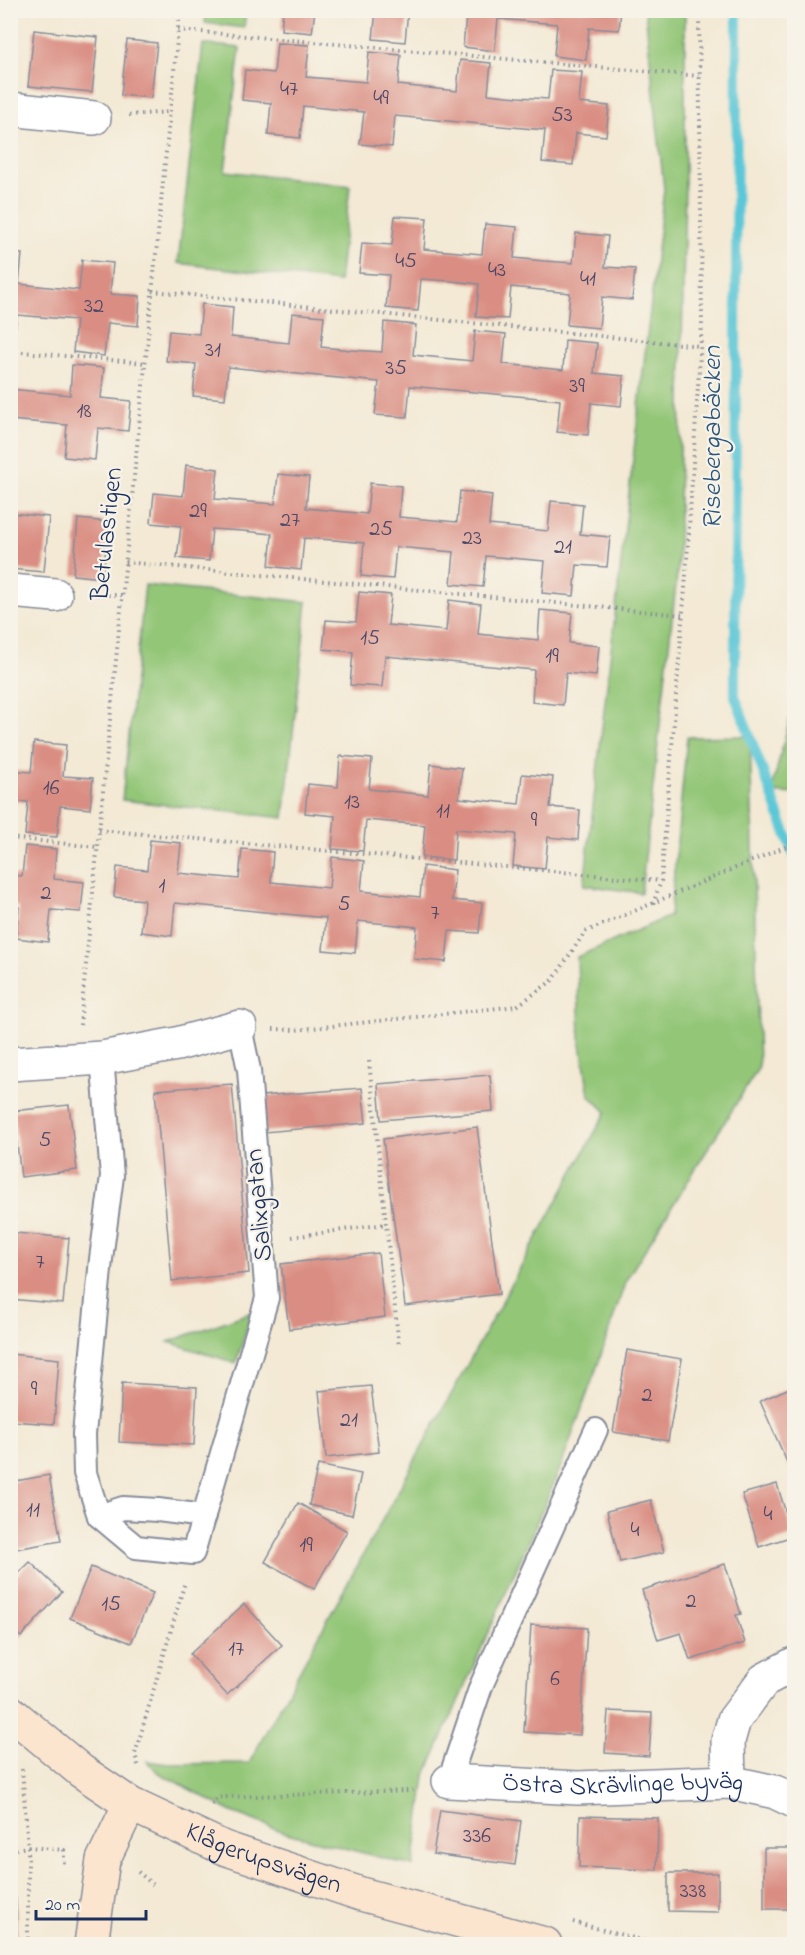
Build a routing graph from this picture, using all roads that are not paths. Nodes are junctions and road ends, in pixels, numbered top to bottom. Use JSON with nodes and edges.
{"nodes":[{"id":1,"x":10,"y":109,"type":"edge"},
{"id":2,"x":94,"y":118,"type":"road end"},
{"id":3,"x":10,"y":591,"type":"edge"},
{"id":4,"x":56,"y":595,"type":"dead end"},
{"id":5,"x":240,"y":1027,"type":"joint"},
{"id":6,"x":89,"y":1059,"type":"junction"},
{"id":7,"x":10,"y":1064,"type":"edge"},
{"id":8,"x":596,"y":1430,"type":"dead end"},
{"id":9,"x":99,"y":1516,"type":"junction"},
{"id":10,"x":204,"y":1516,"type":"junction"},
{"id":11,"x":795,"y":1664,"type":"edge"},
{"id":12,"x":10,"y":1712,"type":"edge"},
{"id":13,"x":449,"y":1781,"type":"joint"},
{"id":14,"x":729,"y":1782,"type":"junction"},
{"id":15,"x":795,"y":1801,"type":"edge"},
{"id":16,"x":130,"y":1804,"type":"junction"},
{"id":17,"x":91,"y":1944,"type":"edge"},
{"id":18,"x":545,"y":1944,"type":"edge"}],
"edges":[{"from":1,"to":2,"type":"street"},
{"from":3,"to":4,"type":"street"},
{"from":5,"to":6,"type":"street"},
{"from":5,"to":10,"type":"lane","name":"Salixgatan"},
{"from":6,"to":7,"type":"street"},
{"from":6,"to":9,"type":"lane"},
{"from":8,"to":13,"type":"lane"},
{"from":9,"to":10,"type":"lane"},
{"from":9,"to":10,"type":"lane","name":"Salixgatan"},
{"from":11,"to":14,"type":"street"},
{"from":12,"to":16,"type":"street","name":"Klågerupsvägen"},
{"from":13,"to":14,"type":"street","name":"Östra Skrävlinge byväg"},
{"from":14,"to":15,"type":"street","name":"Östra Skrävlinge byväg"},
{"from":16,"to":17,"type":"street"},
{"from":16,"to":18,"type":"street","name":"Klågerupsvägen"}]}
